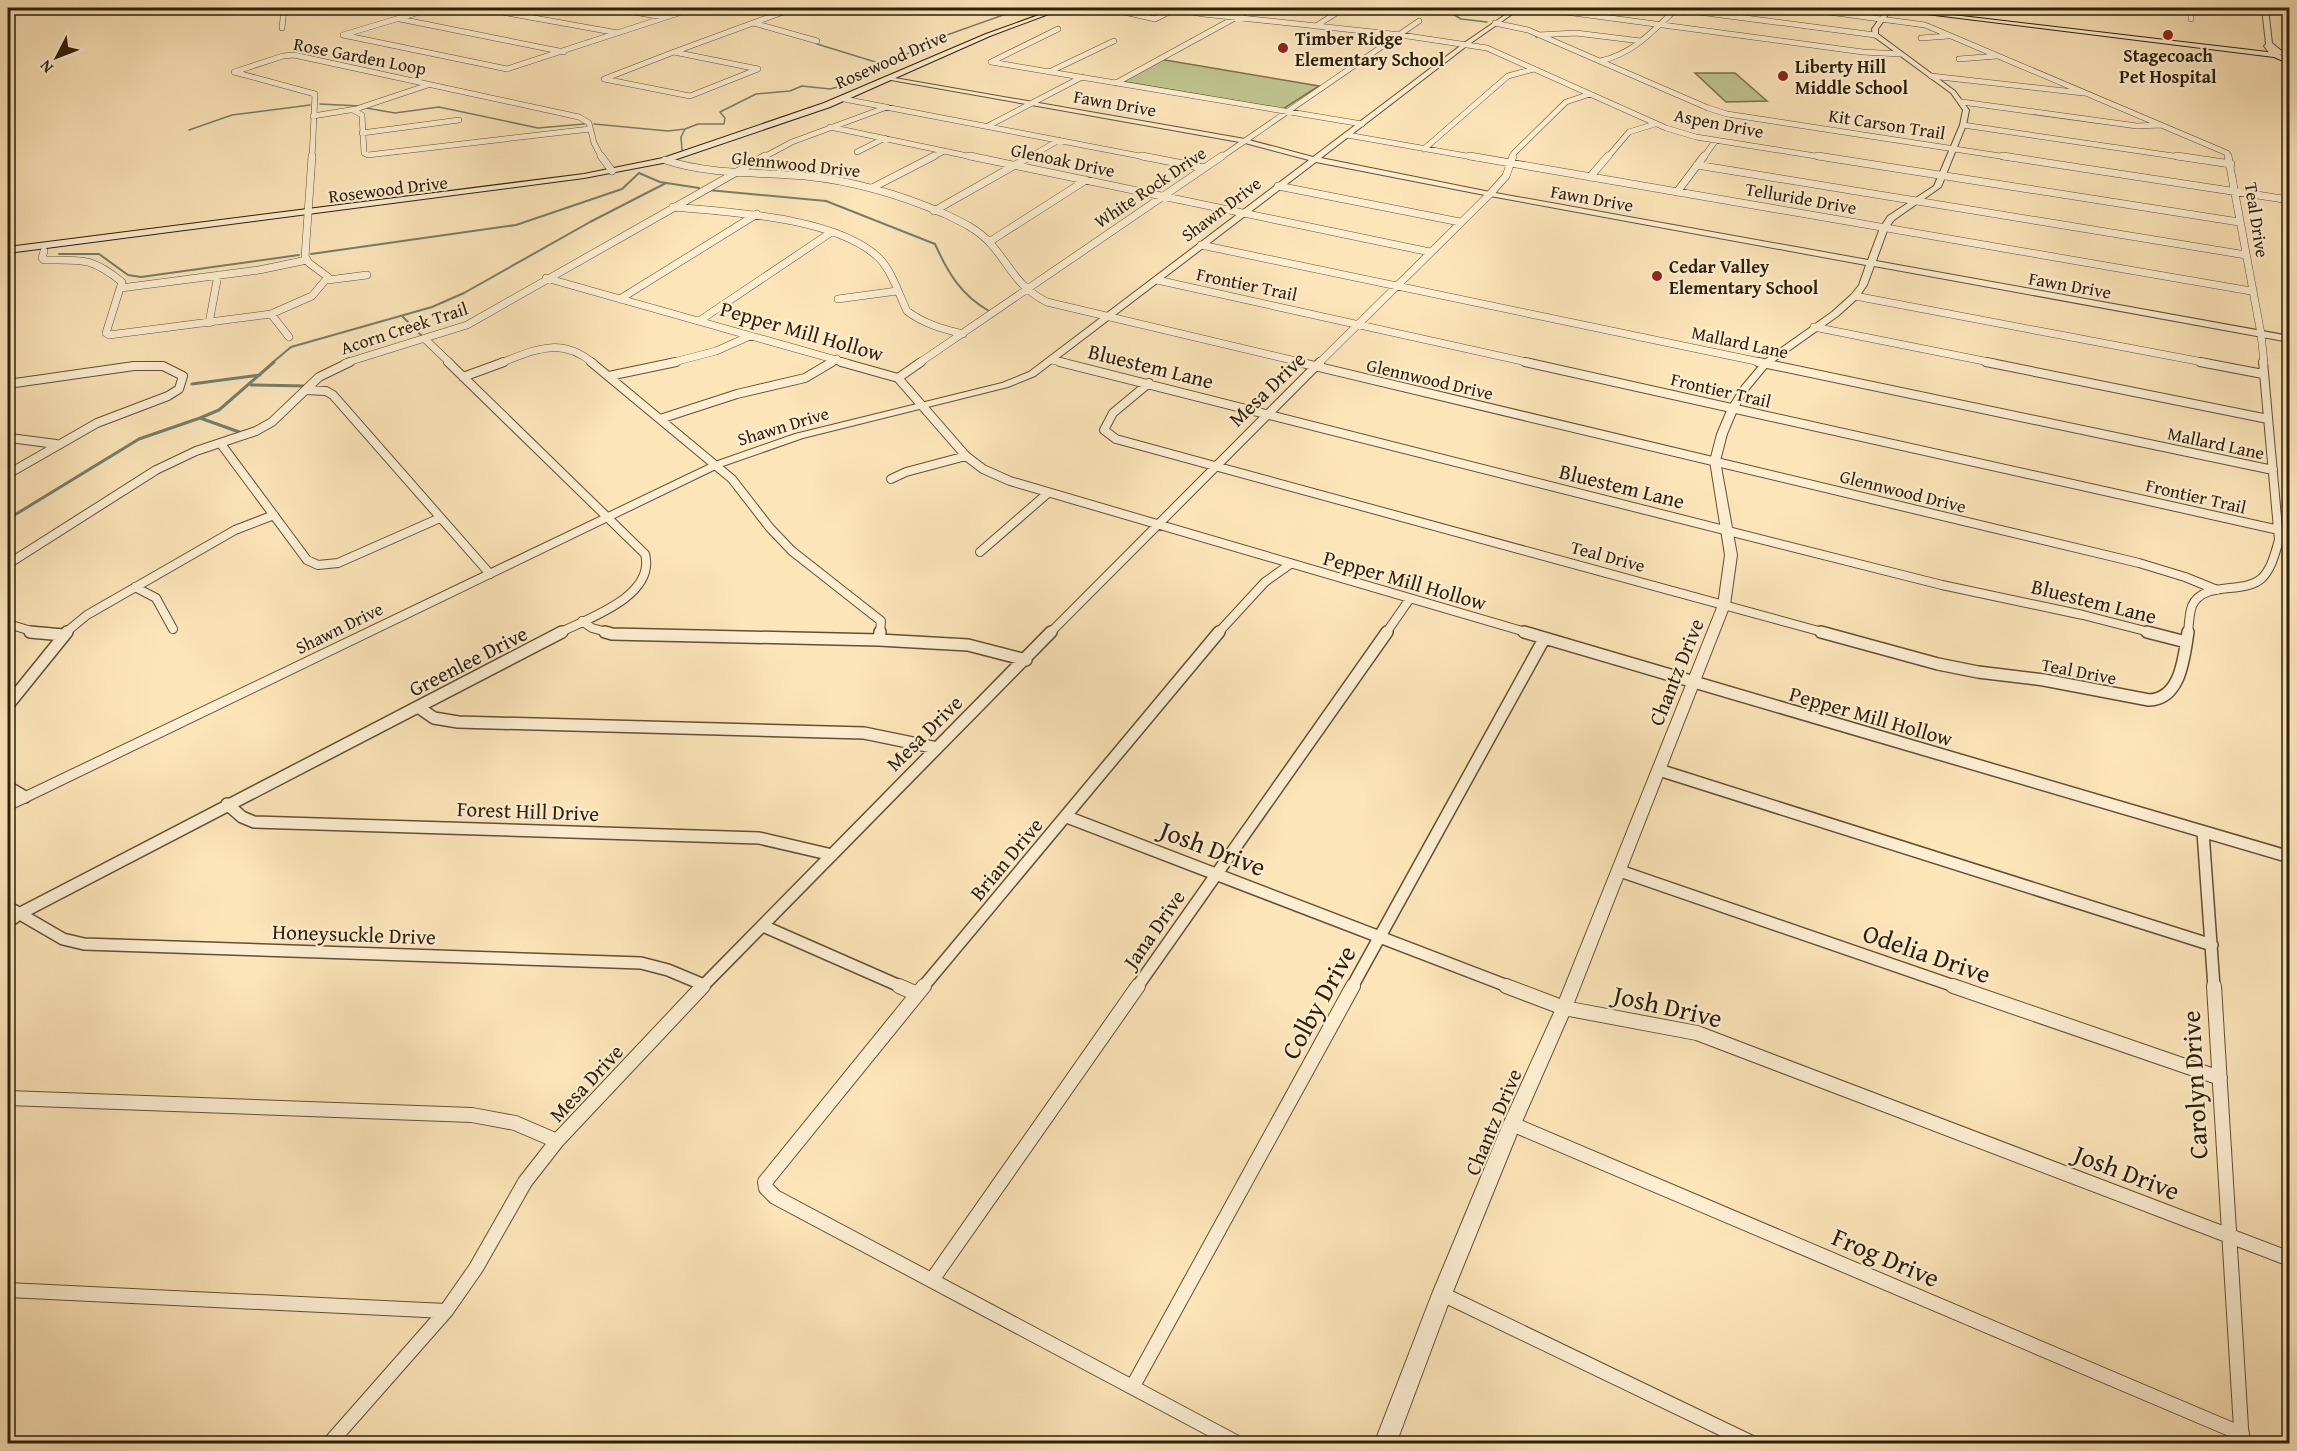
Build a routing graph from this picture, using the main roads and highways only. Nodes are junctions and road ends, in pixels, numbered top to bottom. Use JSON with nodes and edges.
{"nodes":[{"id":1,"x":1062,"y":8,"type":"edge"},
{"id":2,"x":1886,"y":10,"type":"edge"},
{"id":3,"x":2238,"y":52,"type":"junction"},
{"id":4,"x":2289,"y":62,"type":"edge"},
{"id":5,"x":668,"y":161,"type":"junction"},
{"id":6,"x":309,"y":214,"type":"junction"},
{"id":7,"x":8,"y":250,"type":"edge"},
{"id":8,"x":8,"y":256,"type":"edge"}],
"edges":[{"from":1,"to":5,"type":"main road","name":"Rosewood Drive"},
{"from":2,"to":3,"type":"main road"},
{"from":3,"to":4,"type":"main road"},
{"from":3,"to":4,"type":"main road"},
{"from":5,"to":6,"type":"main road","name":"Rosewood Drive"},
{"from":5,"to":6,"type":"main road","name":"Rosewood Drive"},
{"from":6,"to":7,"type":"main road","name":"Rosewood Drive"},
{"from":6,"to":8,"type":"main road","name":"Rosewood Drive"}]}
